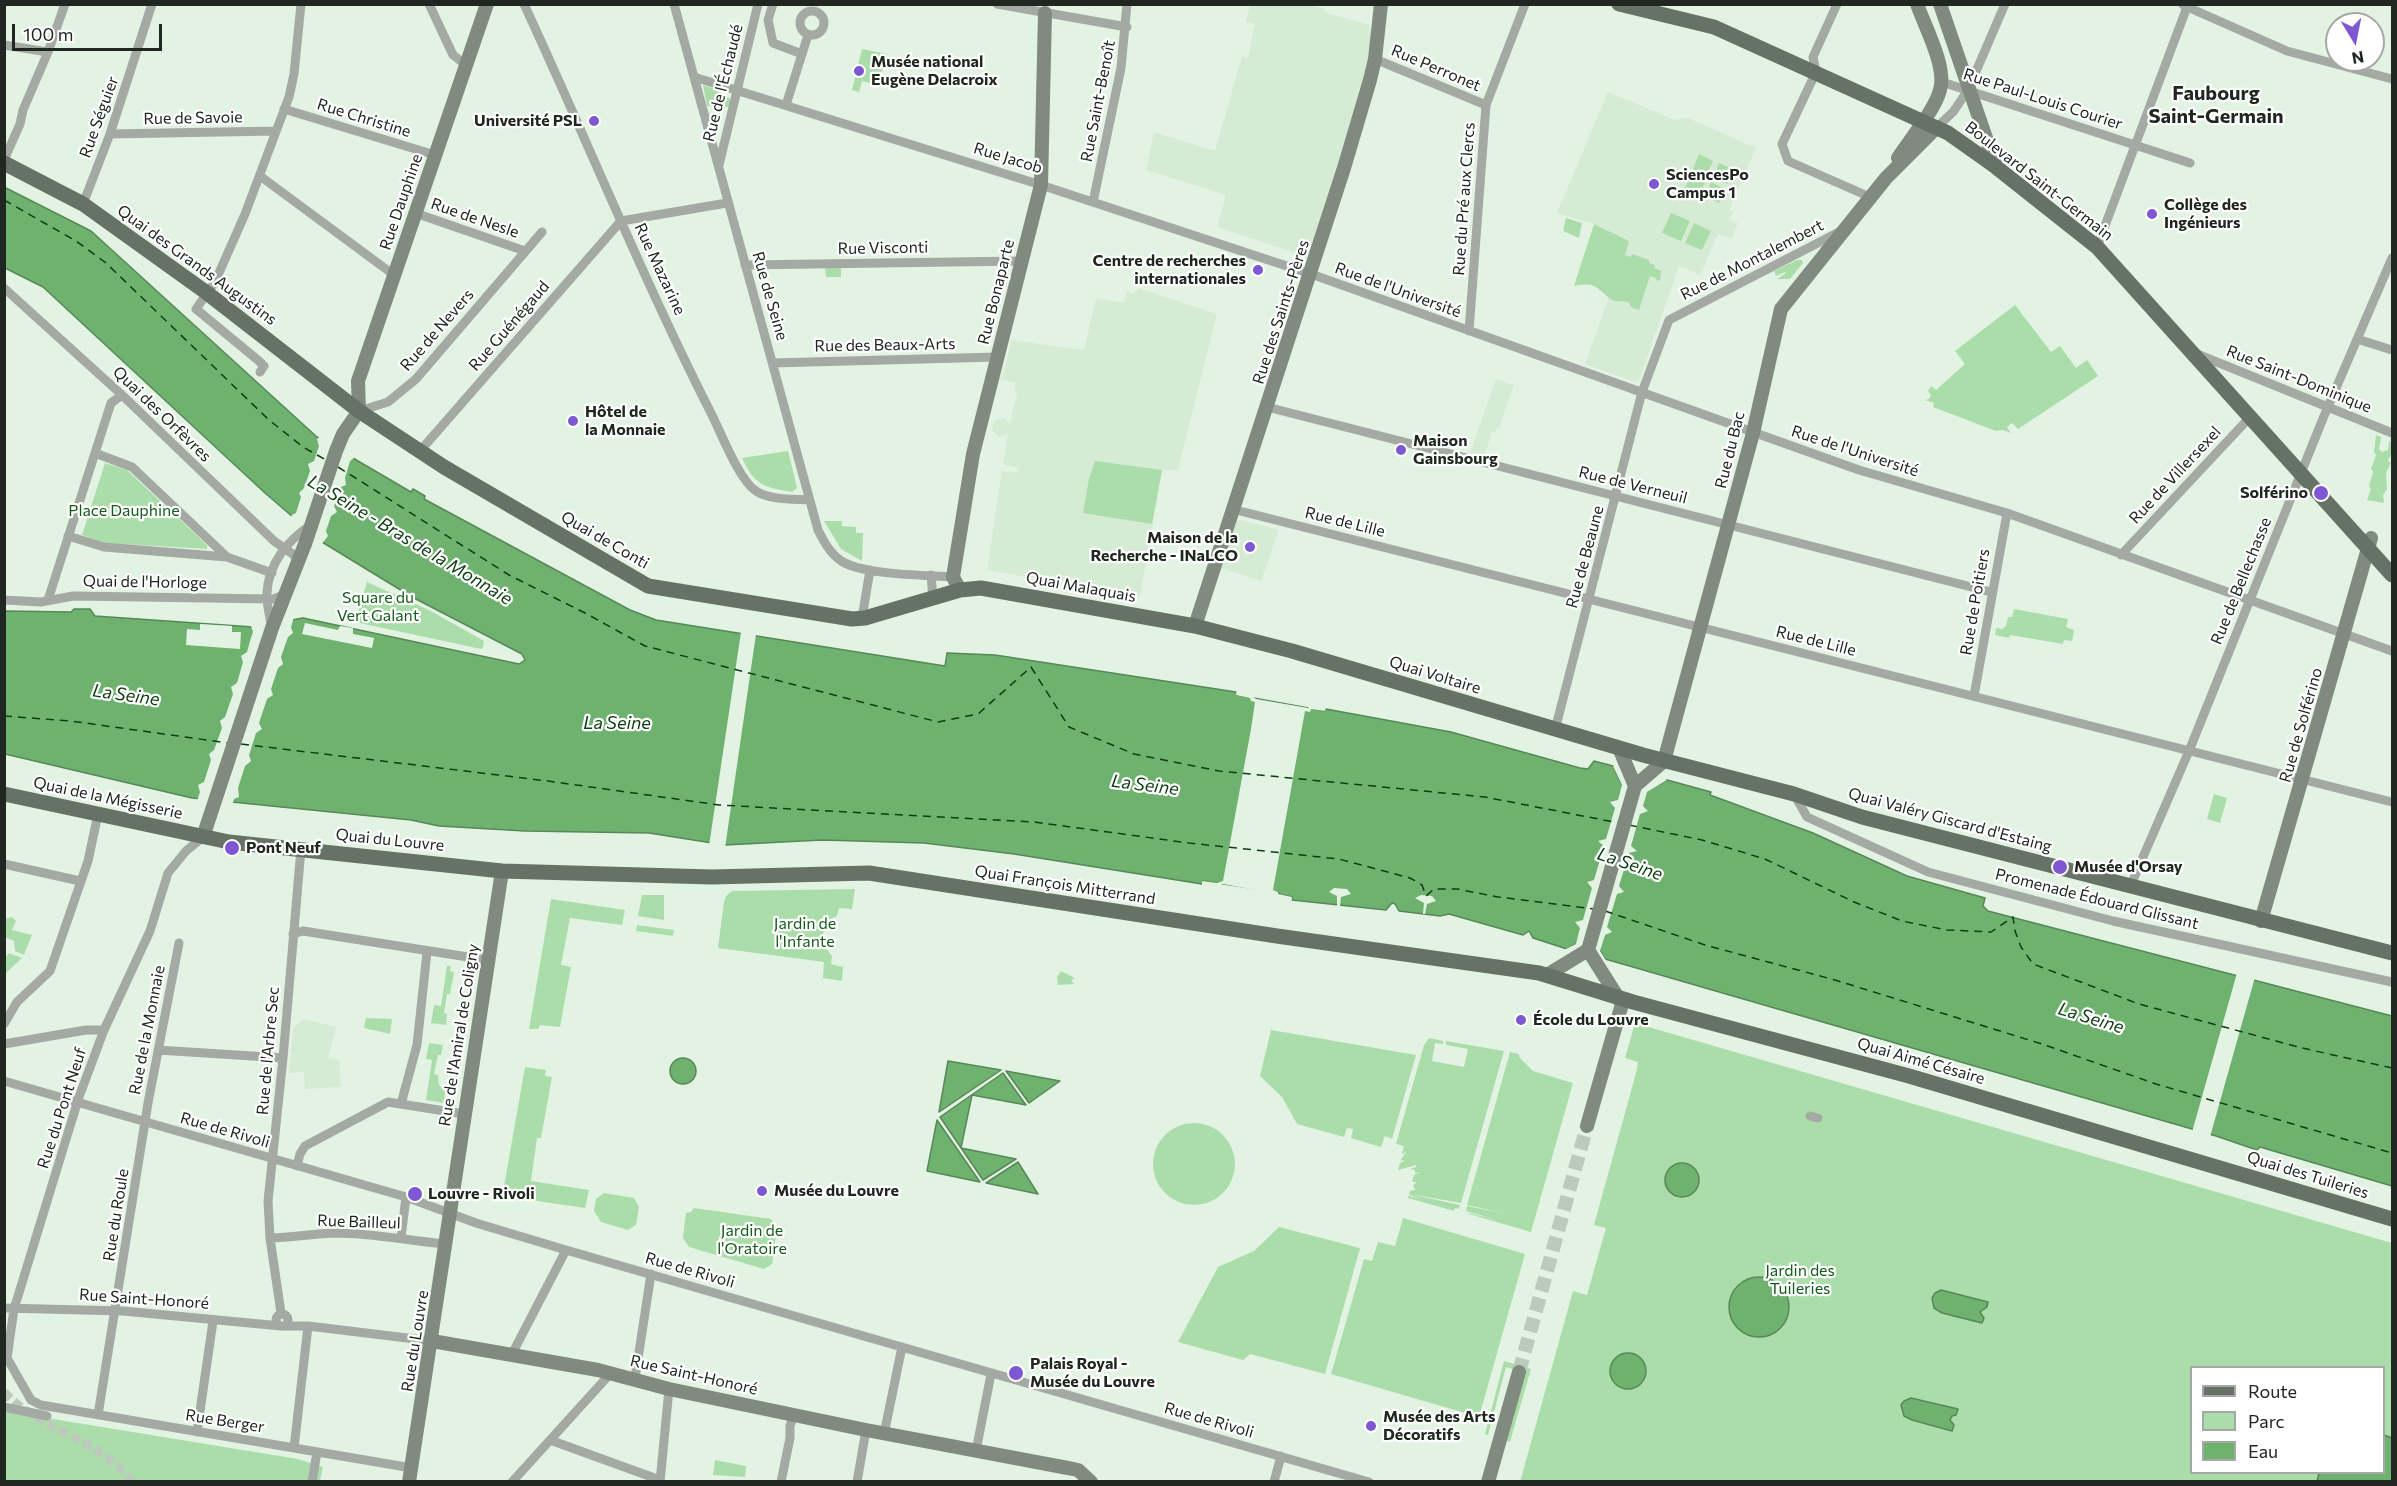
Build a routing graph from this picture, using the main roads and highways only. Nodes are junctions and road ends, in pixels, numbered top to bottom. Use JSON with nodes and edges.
{"nodes":[{"id":1,"x":1619,"y":4,"type":"edge"},
{"id":2,"x":4,"y":162,"type":"edge"},
{"id":3,"x":358,"y":411,"type":"joint"},
{"id":4,"x":2392,"y":575,"type":"edge"},
{"id":5,"x":862,"y":618,"type":"joint"},
{"id":6,"x":1195,"y":626,"type":"joint"},
{"id":7,"x":1664,"y":761,"type":"joint"},
{"id":8,"x":4,"y":794,"type":"edge"},
{"id":9,"x":203,"y":837,"type":"joint"},
{"id":10,"x":501,"y":871,"type":"joint"},
{"id":11,"x":2392,"y":953,"type":"edge"},
{"id":12,"x":1617,"y":997,"type":"joint"},
{"id":13,"x":2213,"y":1165,"type":"joint"},
{"id":14,"x":2392,"y":1219,"type":"edge"}],
"edges":[{"from":1,"to":4,"type":"main road","name":"Boulevard Saint-Germain"},
{"from":2,"to":3,"type":"main road","name":"Quai des Grands Augustins"},
{"from":3,"to":5,"type":"main road","name":"Quai de Conti"},
{"from":5,"to":6,"type":"main road","name":"Quai Malaquais"},
{"from":6,"to":7,"type":"main road","name":"Quai Voltaire"},
{"from":7,"to":11,"type":"main road","name":"Quai Valéry Giscard d'Estaing"},
{"from":8,"to":9,"type":"main road","name":"Quai de la Mégisserie"},
{"from":9,"to":10,"type":"main road","name":"Quai du Louvre"},
{"from":10,"to":12,"type":"main road","name":"Quai François Mitterrand"},
{"from":12,"to":13,"type":"main road","name":"Quai Aimé Césaire"},
{"from":13,"to":14,"type":"main road","name":"Quai des Tuileries"}]}
